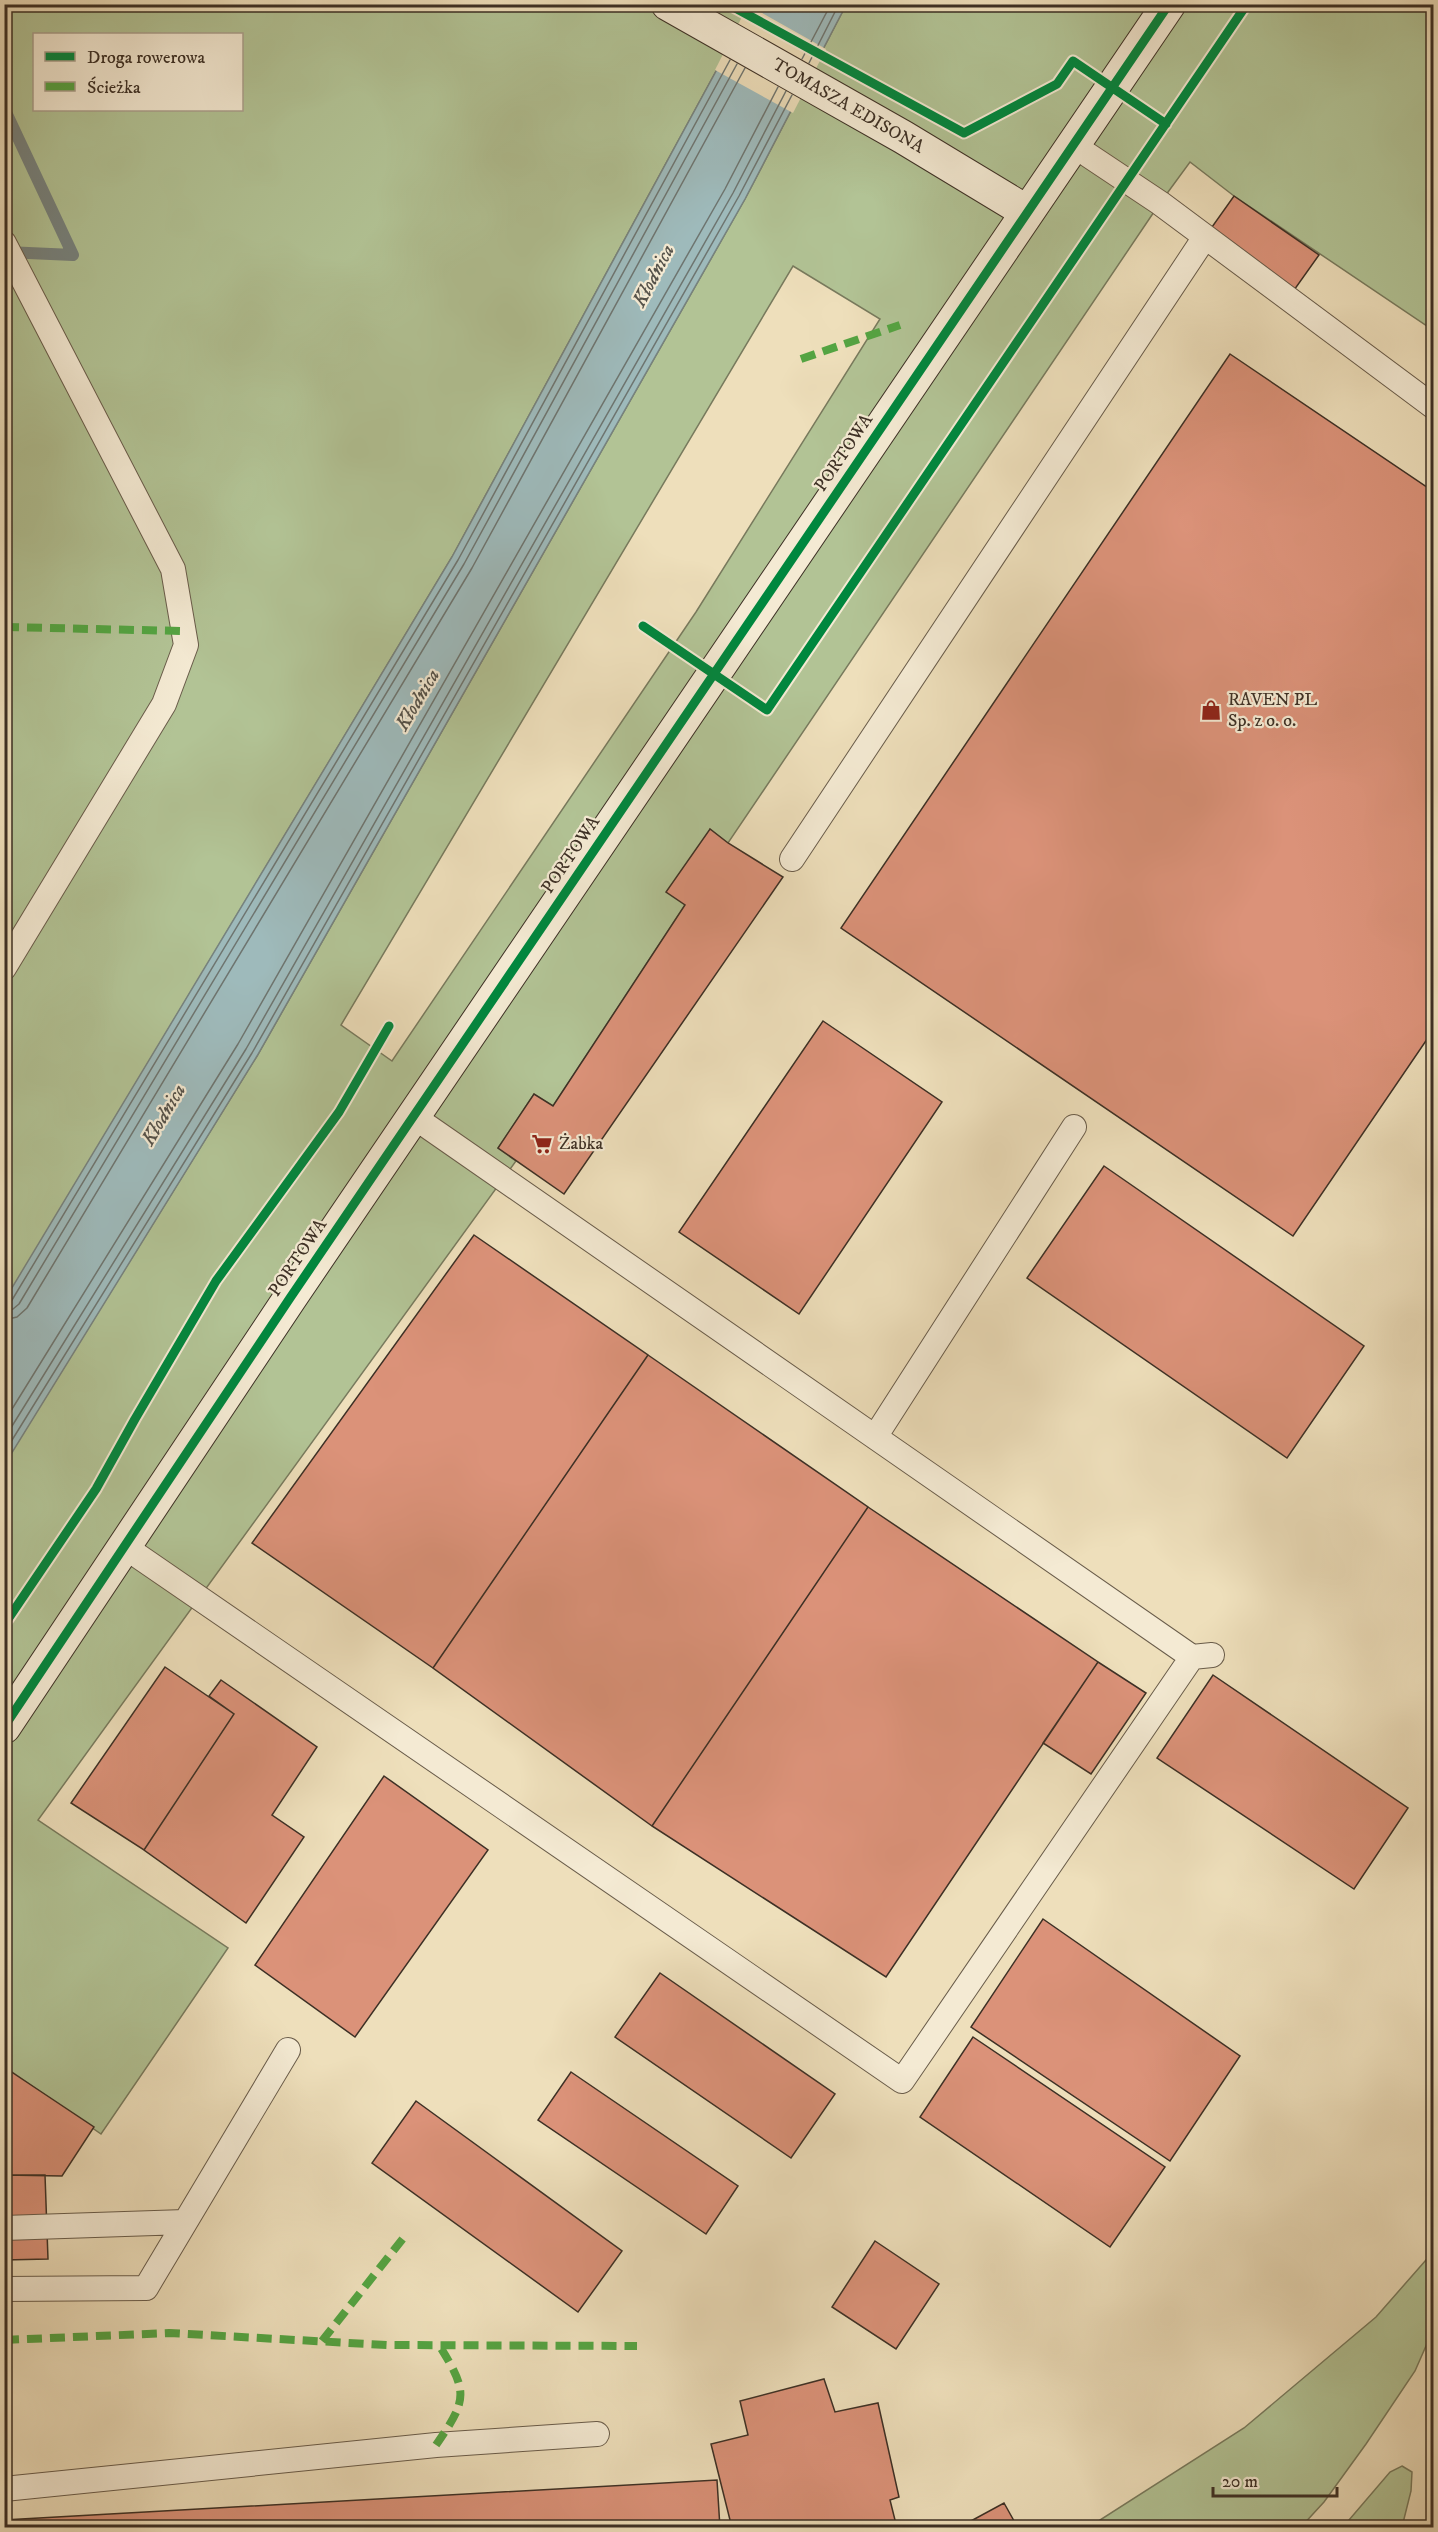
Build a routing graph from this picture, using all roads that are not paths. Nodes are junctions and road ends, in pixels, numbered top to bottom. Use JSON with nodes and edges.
{"nodes":[{"id":1,"x":1169,"y":4,"type":"edge"},
{"id":2,"x":680,"y":11,"type":"edge"},
{"id":3,"x":1073,"y":146,"type":"junction"},
{"id":4,"x":1027,"y":212,"type":"junction"},
{"id":5,"x":1205,"y":237,"type":"junction"},
{"id":6,"x":4,"y":243,"type":"edge"},
{"id":7,"x":1434,"y":407,"type":"edge"},
{"id":8,"x":792,"y":859,"type":"dead end"},
{"id":9,"x":4,"y":968,"type":"edge"},
{"id":10,"x":414,"y":1117,"type":"junction"},
{"id":11,"x":1074,"y":1127,"type":"dead end"},
{"id":12,"x":875,"y":1437,"type":"junction"},
{"id":13,"x":125,"y":1547,"type":"junction"},
{"id":14,"x":4,"y":1727,"type":"edge"},
{"id":15,"x":288,"y":2050,"type":"dead end"},
{"id":16,"x":185,"y":2222,"type":"junction"},
{"id":17,"x":4,"y":2228,"type":"edge"},
{"id":18,"x":4,"y":2289,"type":"edge"},
{"id":19,"x":597,"y":2434,"type":"dead end"},
{"id":20,"x":4,"y":2489,"type":"edge"}],
"edges":[{"from":1,"to":3,"type":"street","name":"PORTOWA"},
{"from":2,"to":4,"type":"street","name":"TOMASZA EDISONA"},
{"from":3,"to":4,"type":"street","name":"PORTOWA"},
{"from":3,"to":5,"type":"lane"},
{"from":4,"to":10,"type":"street","name":"PORTOWA"},
{"from":5,"to":7,"type":"lane"},
{"from":5,"to":8,"type":"lane"},
{"from":6,"to":9,"type":"lane"},
{"from":10,"to":12,"type":"lane"},
{"from":10,"to":13,"type":"street","name":"PORTOWA"},
{"from":11,"to":12,"type":"lane"},
{"from":12,"to":13,"type":"lane"},
{"from":13,"to":14,"type":"street","name":"PORTOWA"},
{"from":15,"to":16,"type":"lane"},
{"from":16,"to":17,"type":"lane"},
{"from":16,"to":18,"type":"lane"},
{"from":19,"to":20,"type":"lane"}]}
